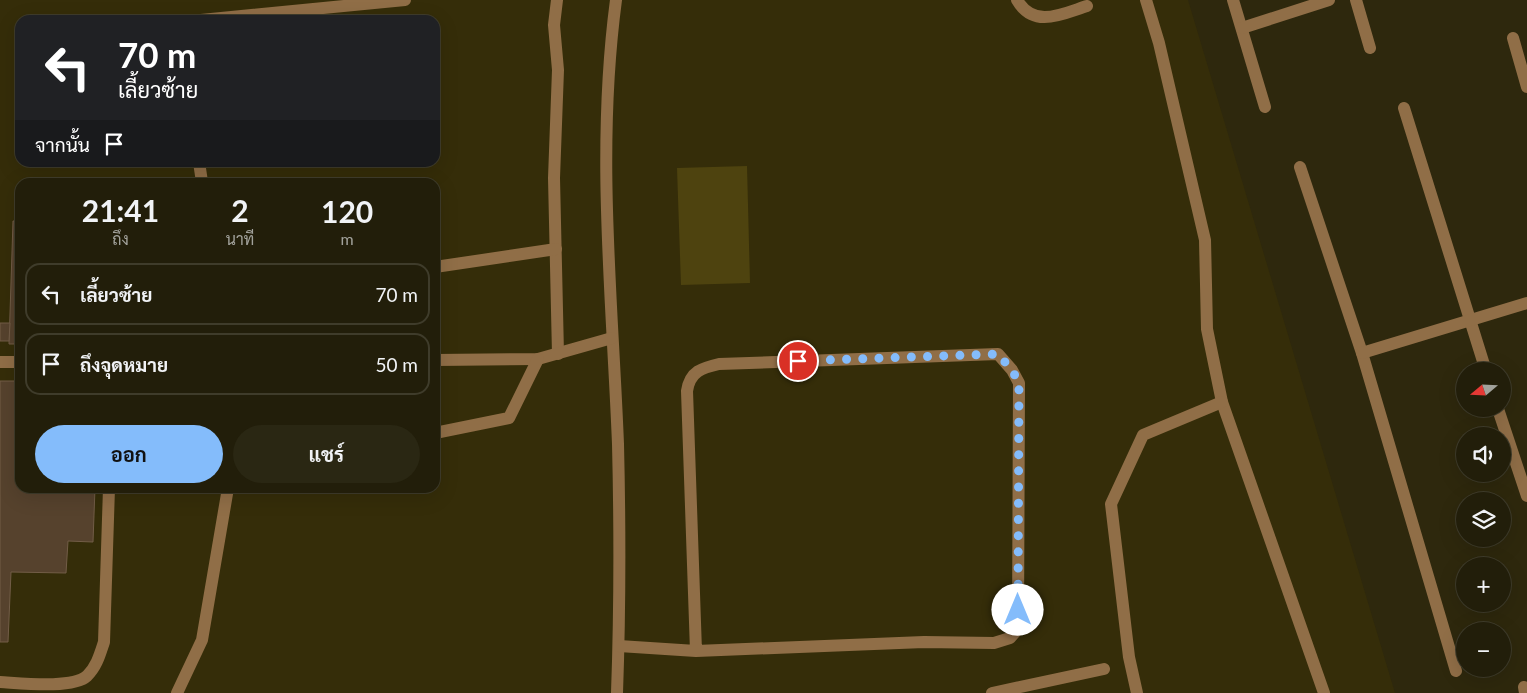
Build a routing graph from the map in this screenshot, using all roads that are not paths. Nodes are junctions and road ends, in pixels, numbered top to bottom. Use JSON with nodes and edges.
{"nodes":[{"id":1,"x":405,"y":0,"type":"edge"},
{"id":2,"x":557,"y":0,"type":"edge"},
{"id":3,"x":616,"y":0,"type":"edge"},
{"id":4,"x":1017,"y":0,"type":"edge"},
{"id":5,"x":1146,"y":0,"type":"edge"},
{"id":6,"x":1233,"y":0,"type":"edge"},
{"id":7,"x":1329,"y":0,"type":"edge"},
{"id":8,"x":1356,"y":0,"type":"edge"},
{"id":9,"x":1087,"y":6,"type":"dead end"},
{"id":10,"x":252,"y":15,"type":"edge"},
{"id":11,"x":1242,"y":28,"type":"junction"},
{"id":12,"x":1513,"y":38,"type":"dead end"},
{"id":13,"x":1370,"y":48,"type":"dead end"},
{"id":14,"x":1527,"y":87,"type":"edge"},
{"id":15,"x":1265,"y":107,"type":"dead end"},
{"id":16,"x":1404,"y":108,"type":"dead end"},
{"id":17,"x":1300,"y":166,"type":"dead end"},
{"id":18,"x":556,"y":249,"type":"junction"},
{"id":19,"x":440,"y":266,"type":"edge"},
{"id":20,"x":1527,"y":303,"type":"edge"},
{"id":21,"x":1470,"y":320,"type":"junction"},
{"id":22,"x":612,"y":338,"type":"junction"},
{"id":23,"x":1362,"y":353,"type":"junction"},
{"id":24,"x":558,"y":354,"type":"junction"},
{"id":25,"x":538,"y":359,"type":"junction"},
{"id":26,"x":440,"y":360,"type":"edge"},
{"id":27,"x":0,"y":362,"type":"edge"},
{"id":28,"x":15,"y":362,"type":"edge"},
{"id":29,"x":1483,"y":362,"type":"edge"},
{"id":30,"x":1222,"y":402,"type":"junction"},
{"id":31,"x":1501,"y":418,"type":"edge"},
{"id":32,"x":440,"y":432,"type":"edge"},
{"id":33,"x":109,"y":493,"type":"edge"},
{"id":34,"x":227,"y":493,"type":"edge"},
{"id":35,"x":1527,"y":496,"type":"edge"},
{"id":36,"x":618,"y":646,"type":"junction"},
{"id":37,"x":696,"y":651,"type":"junction"},
{"id":38,"x":1104,"y":669,"type":"dead end"},
{"id":39,"x":1456,"y":672,"type":"dead end"},
{"id":40,"x":0,"y":682,"type":"edge"},
{"id":41,"x":177,"y":693,"type":"edge"},
{"id":42,"x":616,"y":693,"type":"edge"},
{"id":43,"x":992,"y":693,"type":"edge"},
{"id":44,"x":1138,"y":693,"type":"edge"},
{"id":45,"x":1324,"y":693,"type":"edge"}],
"edges":[{"from":1,"to":10,"type":"street"},
{"from":2,"to":18,"type":"street"},
{"from":3,"to":22,"type":"street"},
{"from":4,"to":9,"type":"street"},
{"from":5,"to":30,"type":"street"},
{"from":6,"to":11,"type":"street"},
{"from":7,"to":11,"type":"street"},
{"from":8,"to":13,"type":"street"},
{"from":11,"to":15,"type":"street"},
{"from":12,"to":14,"type":"street"},
{"from":16,"to":21,"type":"street"},
{"from":17,"to":23,"type":"street"},
{"from":18,"to":19,"type":"street"},
{"from":18,"to":24,"type":"street"},
{"from":20,"to":21,"type":"street"},
{"from":21,"to":23,"type":"street"},
{"from":21,"to":29,"type":"street"},
{"from":22,"to":24,"type":"street"},
{"from":22,"to":36,"type":"street"},
{"from":23,"to":39,"type":"street"},
{"from":24,"to":25,"type":"street"},
{"from":25,"to":26,"type":"street"},
{"from":25,"to":32,"type":"street"},
{"from":27,"to":28,"type":"street"},
{"from":30,"to":44,"type":"street"},
{"from":30,"to":45,"type":"street"},
{"from":31,"to":35,"type":"street"},
{"from":33,"to":40,"type":"street"},
{"from":34,"to":41,"type":"street"},
{"from":36,"to":37,"type":"street"},
{"from":36,"to":42,"type":"street"},
{"from":37,"to":37,"type":"street"},
{"from":38,"to":43,"type":"street"}]}
